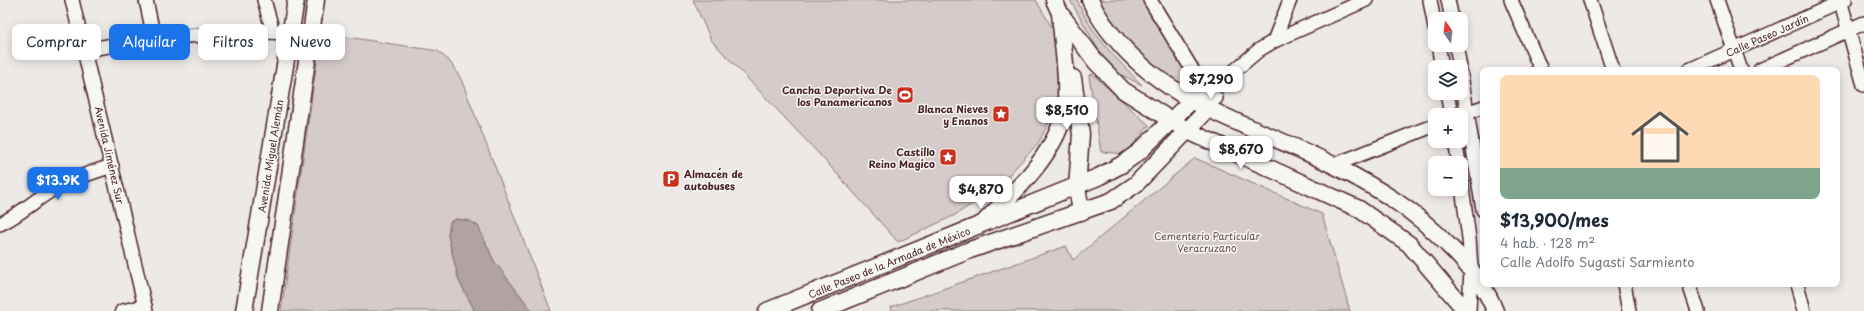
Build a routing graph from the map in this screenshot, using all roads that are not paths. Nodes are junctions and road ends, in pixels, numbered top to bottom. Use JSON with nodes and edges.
{"nodes":[{"id":1,"x":72,"y":0,"type":"edge"},
{"id":2,"x":146,"y":0,"type":"edge"},
{"id":3,"x":264,"y":0,"type":"edge"},
{"id":4,"x":296,"y":0,"type":"edge"},
{"id":5,"x":316,"y":0,"type":"edge"},
{"id":6,"x":1090,"y":0,"type":"edge"},
{"id":7,"x":1150,"y":0,"type":"edge"},
{"id":8,"x":1290,"y":0,"type":"edge"},
{"id":9,"x":1366,"y":0,"type":"edge"},
{"id":10,"x":1430,"y":0,"type":"edge"},
{"id":11,"x":1448,"y":0,"type":"edge"},
{"id":12,"x":1511,"y":0,"type":"edge"},
{"id":13,"x":1590,"y":0,"type":"edge"},
{"id":14,"x":1717,"y":0,"type":"edge"},
{"id":15,"x":1842,"y":1,"type":"edge"},
{"id":16,"x":1057,"y":7,"type":"edge"},
{"id":17,"x":1432,"y":12,"type":"edge"},
{"id":18,"x":1451,"y":12,"type":"edge"},
{"id":19,"x":1864,"y":23,"type":"edge"},
{"id":20,"x":78,"y":24,"type":"edge"},
{"id":21,"x":151,"y":24,"type":"edge"},
{"id":22,"x":292,"y":24,"type":"edge"},
{"id":23,"x":311,"y":24,"type":"edge"},
{"id":24,"x":1850,"y":29,"type":"junction"},
{"id":25,"x":273,"y":32,"type":"junction"},
{"id":26,"x":276,"y":32,"type":"edge"},
{"id":27,"x":190,"y":36,"type":"edge"},
{"id":28,"x":1274,"y":41,"type":"junction"},
{"id":29,"x":1063,"y":45,"type":"junction"},
{"id":30,"x":1735,"y":49,"type":"junction"},
{"id":31,"x":87,"y":60,"type":"edge"},
{"id":32,"x":286,"y":60,"type":"edge"},
{"id":33,"x":306,"y":60,"type":"edge"},
{"id":34,"x":1539,"y":67,"type":"edge"},
{"id":35,"x":1612,"y":67,"type":"edge"},
{"id":36,"x":1696,"y":67,"type":"edge"},
{"id":37,"x":1740,"y":67,"type":"edge"},
{"id":38,"x":1767,"y":67,"type":"edge"},
{"id":39,"x":1220,"y":82,"type":"junction"},
{"id":40,"x":1864,"y":85,"type":"edge"},
{"id":41,"x":1204,"y":89,"type":"junction"},
{"id":42,"x":1191,"y":101,"type":"junction"},
{"id":43,"x":1212,"y":104,"type":"junction"},
{"id":44,"x":1480,"y":108,"type":"edge"},
{"id":45,"x":1468,"y":113,"type":"edge"},
{"id":46,"x":1171,"y":121,"type":"junction"},
{"id":47,"x":1428,"y":128,"type":"edge"},
{"id":48,"x":1188,"y":131,"type":"junction"},
{"id":49,"x":1468,"y":134,"type":"edge"},
{"id":50,"x":1334,"y":165,"type":"junction"},
{"id":51,"x":112,"y":166,"type":"junction"},
{"id":52,"x":1077,"y":187,"type":"junction"},
{"id":53,"x":1480,"y":195,"type":"edge"},
{"id":54,"x":1463,"y":196,"type":"edge"},
{"id":55,"x":1081,"y":212,"type":"junction"},
{"id":56,"x":0,"y":224,"type":"edge"},
{"id":57,"x":980,"y":225,"type":"junction"},
{"id":58,"x":1471,"y":268,"type":"junction"},
{"id":59,"x":1480,"y":285,"type":"edge"},
{"id":60,"x":1481,"y":287,"type":"edge"},
{"id":61,"x":1492,"y":287,"type":"edge"},
{"id":62,"x":1625,"y":287,"type":"edge"},
{"id":63,"x":1690,"y":287,"type":"edge"},
{"id":64,"x":1798,"y":287,"type":"edge"},
{"id":65,"x":146,"y":308,"type":"edge"},
{"id":66,"x":1493,"y":309,"type":"edge"},
{"id":67,"x":122,"y":311,"type":"edge"},
{"id":68,"x":244,"y":311,"type":"edge"},
{"id":69,"x":270,"y":311,"type":"edge"},
{"id":70,"x":767,"y":311,"type":"edge"},
{"id":71,"x":820,"y":311,"type":"edge"},
{"id":72,"x":1466,"y":311,"type":"edge"},
{"id":73,"x":1469,"y":311,"type":"edge"},
{"id":74,"x":1629,"y":311,"type":"edge"},
{"id":75,"x":1698,"y":311,"type":"edge"},
{"id":76,"x":1804,"y":311,"type":"edge"}],
"edges":[{"from":1,"to":20,"type":"street","name":"Avenida Jiménez Sur"},
{"from":2,"to":21,"type":"street"},
{"from":3,"to":25,"type":"street"},
{"from":4,"to":22,"type":"main road","name":"Avenida Miguel Alemán"},
{"from":5,"to":23,"type":"main road"},
{"from":6,"to":42,"type":"main road"},
{"from":7,"to":41,"type":"street"},
{"from":8,"to":28,"type":"street"},
{"from":9,"to":28,"type":"street"},
{"from":10,"to":17,"type":"street"},
{"from":11,"to":18,"type":"street"},
{"from":12,"to":34,"type":"street"},
{"from":13,"to":35,"type":"street"},
{"from":14,"to":30,"type":"street"},
{"from":15,"to":24,"type":"street"},
{"from":15,"to":30,"type":"street","name":"Calle Paseo Jardín"},
{"from":16,"to":29,"type":"main road"},
{"from":16,"to":46,"type":"main road"},
{"from":19,"to":24,"type":"street"},
{"from":24,"to":38,"type":"street"},
{"from":24,"to":40,"type":"street"},
{"from":25,"to":26,"type":"street"},
{"from":25,"to":27,"type":"street"},
{"from":28,"to":39,"type":"street"},
{"from":29,"to":52,"type":"main road"},
{"from":29,"to":57,"type":"main road"},
{"from":30,"to":36,"type":"street","name":"Calle Paseo Jardín"},
{"from":30,"to":37,"type":"street"},
{"from":31,"to":51,"type":"street","name":"Avenida Jiménez Sur"},
{"from":32,"to":68,"type":"main road","name":"Avenida Miguel Alemán"},
{"from":33,"to":69,"type":"main road"},
{"from":39,"to":41,"type":"street"},
{"from":39,"to":43,"type":"street"},
{"from":41,"to":42,"type":"street"},
{"from":41,"to":43,"type":"street"},
{"from":42,"to":43,"type":"main road"},
{"from":42,"to":46,"type":"main road","name":"Calle Paseo de la Armada de México"},
{"from":43,"to":48,"type":"main road","name":"Calle Paseo de la Armada de México"},
{"from":43,"to":50,"type":"main road"},
{"from":44,"to":45,"type":"street"},
{"from":46,"to":48,"type":"main road"},
{"from":46,"to":52,"type":"main road","name":"Calle Paseo de la Armada de México"},
{"from":47,"to":50,"type":"street"},
{"from":48,"to":55,"type":"main road","name":"Calle Paseo de la Armada de México"},
{"from":48,"to":72,"type":"main road"},
{"from":49,"to":53,"type":"street"},
{"from":50,"to":58,"type":"main road"},
{"from":51,"to":56,"type":"street"},
{"from":51,"to":65,"type":"street","name":"Avenida Jiménez Sur"},
{"from":52,"to":55,"type":"main road"},
{"from":52,"to":57,"type":"main road","name":"Calle Paseo de la Armada de México"},
{"from":54,"to":58,"type":"street"},
{"from":55,"to":71,"type":"main road","name":"Calle Paseo de la Armada de México"},
{"from":57,"to":70,"type":"main road","name":"Calle Paseo de la Armada de México"},
{"from":58,"to":59,"type":"main road"},
{"from":58,"to":73,"type":"street"},
{"from":60,"to":66,"type":"main road"},
{"from":61,"to":66,"type":"street"},
{"from":62,"to":74,"type":"street"},
{"from":63,"to":75,"type":"street"},
{"from":64,"to":76,"type":"street"},
{"from":65,"to":67,"type":"street"}]}
